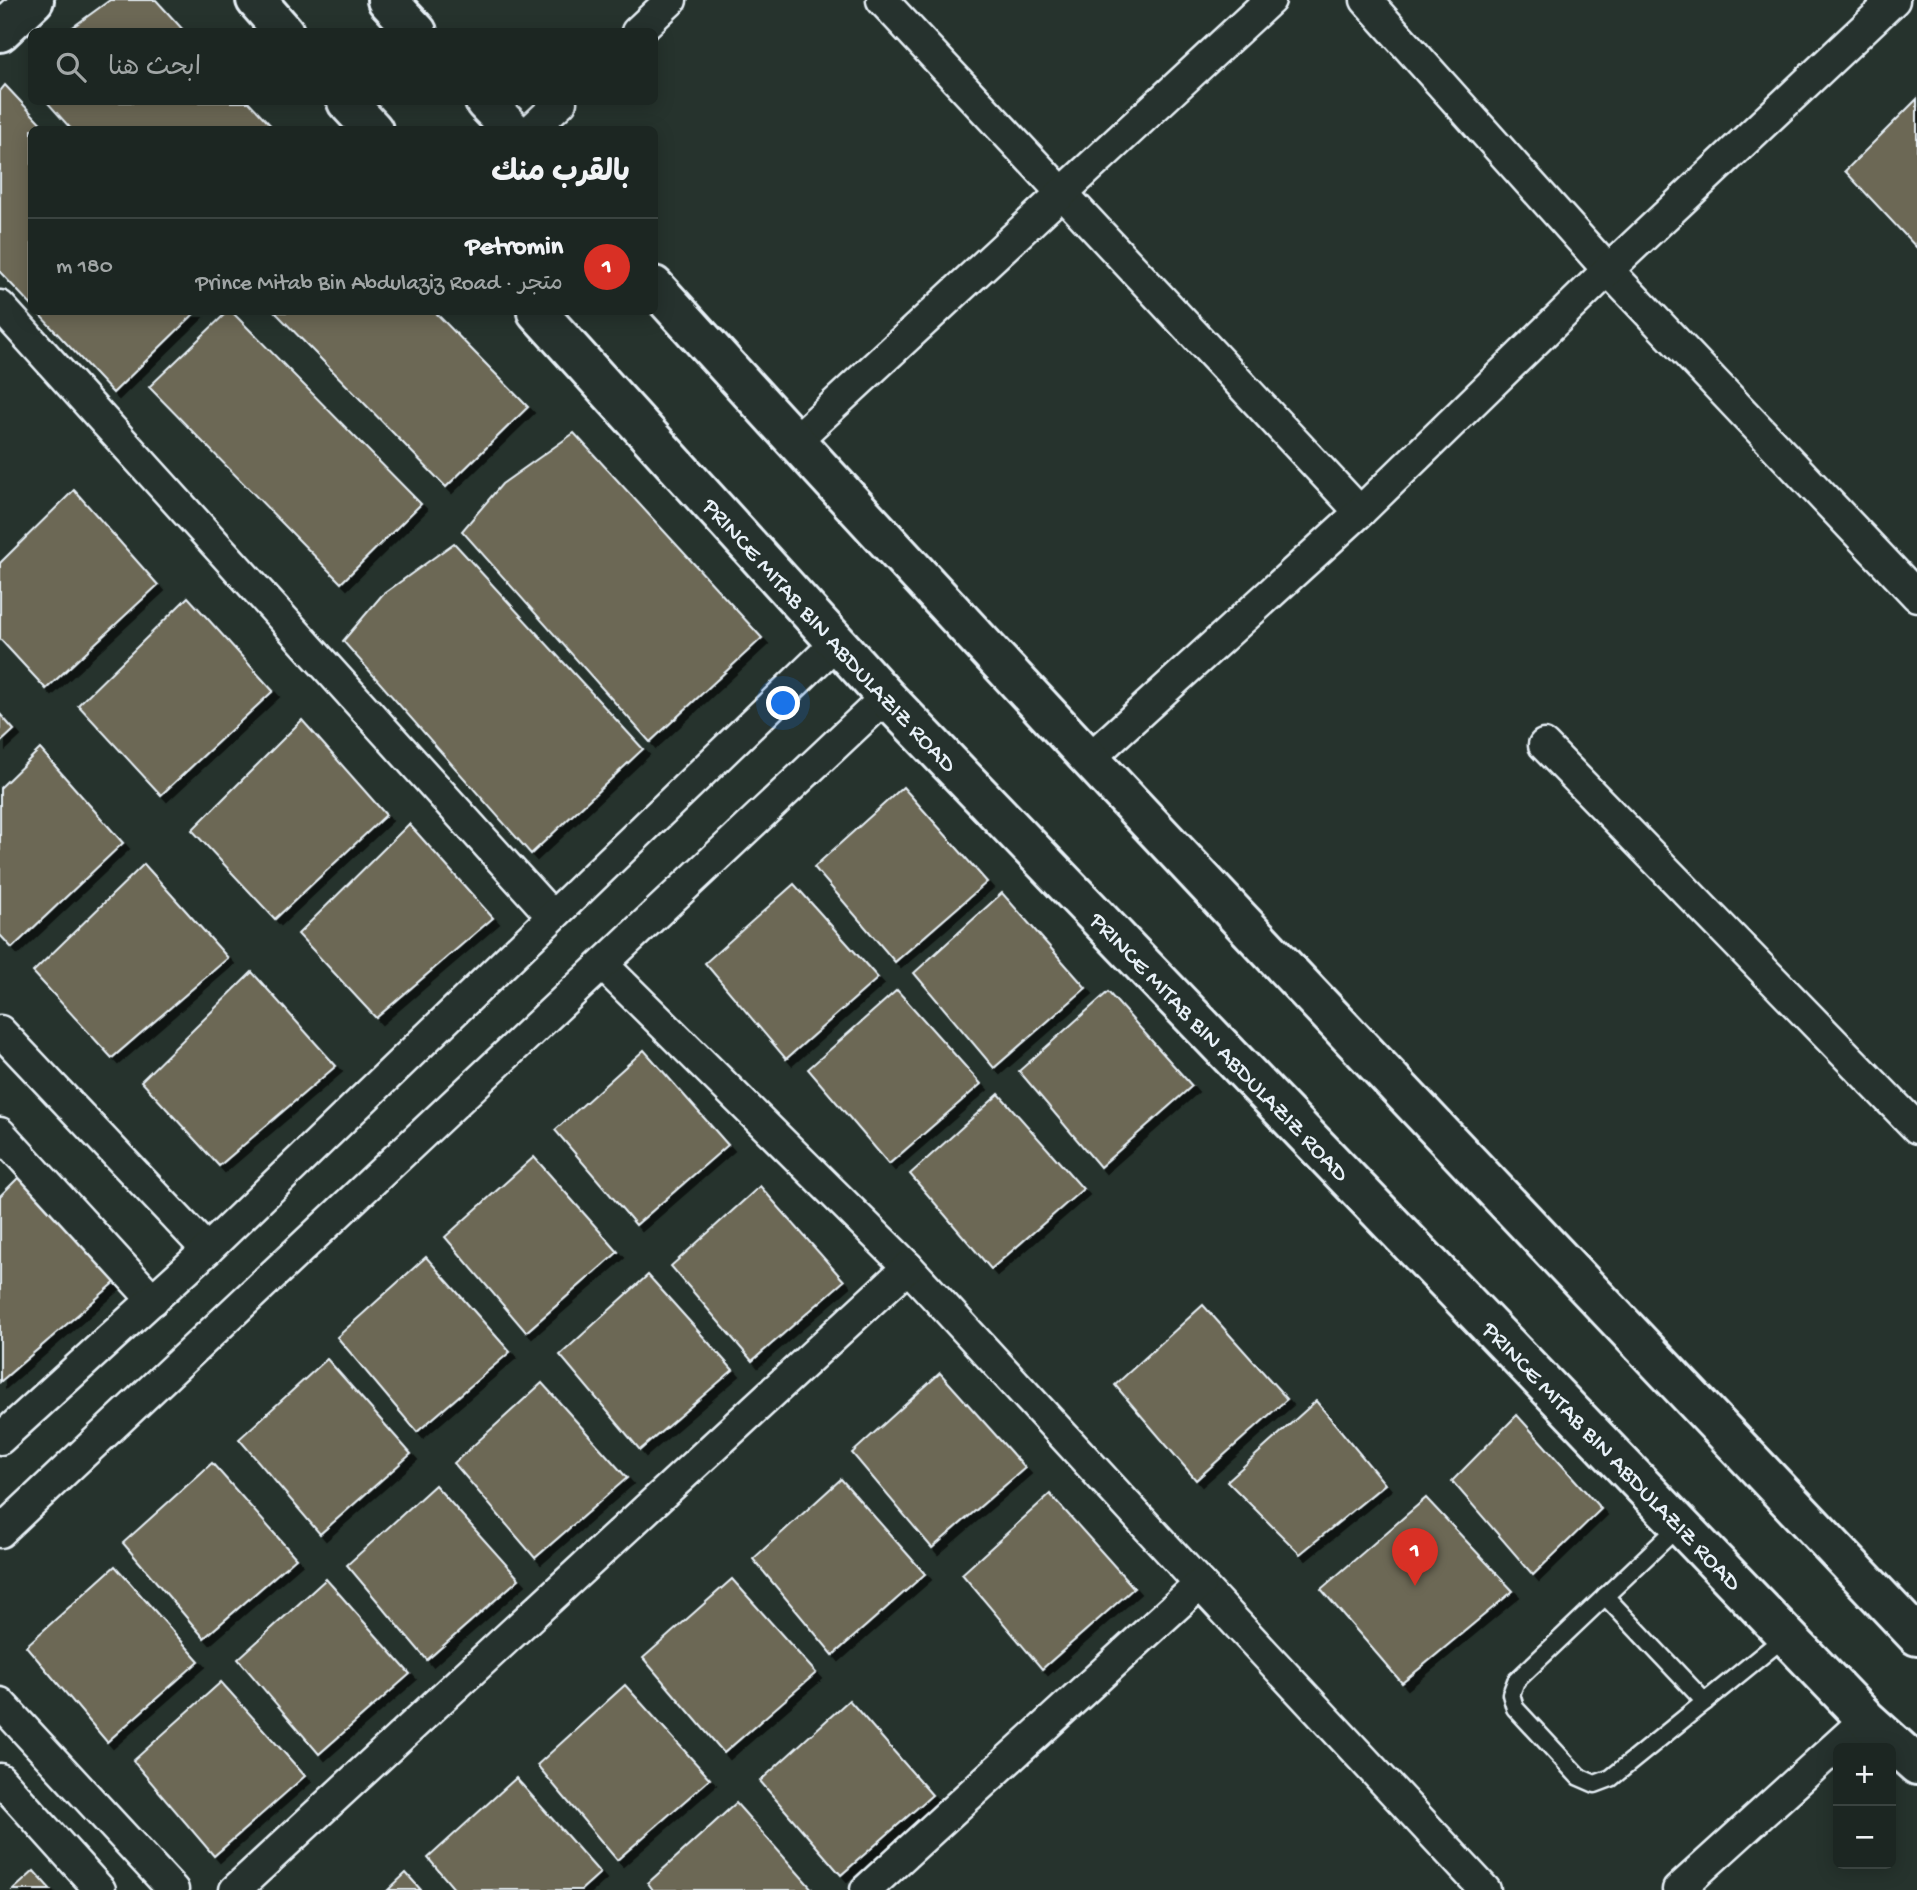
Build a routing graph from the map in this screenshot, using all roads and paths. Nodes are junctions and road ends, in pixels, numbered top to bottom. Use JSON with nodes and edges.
{"nodes":[{"id":1,"x":34,"y":0,"type":"edge"},
{"id":2,"x":256,"y":0,"type":"edge"},
{"id":3,"x":387,"y":0,"type":"edge"},
{"id":4,"x":671,"y":0,"type":"edge"},
{"id":5,"x":882,"y":0,"type":"edge"},
{"id":6,"x":1270,"y":0,"type":"edge"},
{"id":7,"x":1366,"y":0,"type":"edge"},
{"id":8,"x":1894,"y":0,"type":"edge"},
{"id":9,"x":280,"y":28,"type":"edge"},
{"id":10,"x":413,"y":28,"type":"edge"},
{"id":11,"x":641,"y":28,"type":"edge"},
{"id":12,"x":0,"y":32,"type":"edge"},
{"id":13,"x":350,"y":105,"type":"edge"},
{"id":14,"x":488,"y":105,"type":"edge"},
{"id":15,"x":558,"y":105,"type":"edge"},
{"id":16,"x":369,"y":126,"type":"edge"},
{"id":17,"x":508,"y":126,"type":"edge"},
{"id":18,"x":535,"y":126,"type":"edge"},
{"id":19,"x":1064,"y":193,"type":"junction"},
{"id":20,"x":1608,"y":271,"type":"junction"},
{"id":21,"x":658,"y":290,"type":"edge"},
{"id":22,"x":0,"y":306,"type":"edge"},
{"id":23,"x":540,"y":315,"type":"edge"},
{"id":24,"x":795,"y":441,"type":"junction"},
{"id":25,"x":1360,"y":512,"type":"junction"},
{"id":26,"x":1917,"y":596,"type":"edge"},
{"id":27,"x":837,"y":642,"type":"junction"},
{"id":28,"x":886,"y":697,"type":"junction"},
{"id":29,"x":1544,"y":745,"type":"dead end"},
{"id":30,"x":1090,"y":758,"type":"junction"},
{"id":31,"x":552,"y":916,"type":"junction"},
{"id":32,"x":603,"y":965,"type":"junction"},
{"id":33,"x":0,"y":1031,"type":"edge"},
{"id":34,"x":1917,"y":1128,"type":"edge"},
{"id":35,"x":0,"y":1133,"type":"edge"},
{"id":36,"x":207,"y":1250,"type":"junction"},
{"id":37,"x":908,"y":1267,"type":"junction"},
{"id":38,"x":153,"y":1300,"type":"junction"},
{"id":39,"x":0,"y":1438,"type":"edge"},
{"id":40,"x":1680,"y":1525,"type":"junction"},
{"id":41,"x":0,"y":1532,"type":"edge"},
{"id":42,"x":1199,"y":1584,"type":"junction"},
{"id":43,"x":1605,"y":1596,"type":"junction"},
{"id":44,"x":1786,"y":1636,"type":"junction"},
{"id":45,"x":1917,"y":1636,"type":"edge"},
{"id":46,"x":1705,"y":1702,"type":"junction"},
{"id":47,"x":0,"y":1703,"type":"edge"},
{"id":48,"x":1866,"y":1719,"type":"junction"},
{"id":49,"x":1917,"y":1765,"type":"edge"},
{"id":50,"x":0,"y":1779,"type":"edge"},
{"id":51,"x":100,"y":1890,"type":"edge"},
{"id":52,"x":173,"y":1890,"type":"edge"},
{"id":53,"x":234,"y":1890,"type":"edge"},
{"id":54,"x":866,"y":1890,"type":"edge"},
{"id":55,"x":1485,"y":1890,"type":"edge"},
{"id":56,"x":1678,"y":1890,"type":"edge"}],
"edges":[{"from":1,"to":12,"type":"main road"},
{"from":2,"to":9,"type":"main road"},
{"from":3,"to":10,"type":"main road"},
{"from":4,"to":11,"type":"street"},
{"from":5,"to":19,"type":"street"},
{"from":6,"to":19,"type":"street"},
{"from":7,"to":20,"type":"street"},
{"from":8,"to":20,"type":"street"},
{"from":13,"to":16,"type":"main road"},
{"from":14,"to":17,"type":"main road"},
{"from":15,"to":18,"type":"street"},
{"from":19,"to":24,"type":"street"},
{"from":19,"to":25,"type":"street"},
{"from":20,"to":25,"type":"street"},
{"from":20,"to":26,"type":"street"},
{"from":21,"to":24,"type":"main road"},
{"from":22,"to":31,"type":"street"},
{"from":23,"to":27,"type":"main road","name":"PRINCE MITAB BIN ABDULAZIZ ROAD"},
{"from":24,"to":30,"type":"main road"},
{"from":25,"to":30,"type":"street"},
{"from":27,"to":28,"type":"main road","name":"PRINCE MITAB BIN ABDULAZIZ ROAD"},
{"from":27,"to":31,"type":"street"},
{"from":28,"to":32,"type":"street"},
{"from":28,"to":40,"type":"main road","name":"PRINCE MITAB BIN ABDULAZIZ ROAD"},
{"from":29,"to":34,"type":"street"},
{"from":30,"to":45,"type":"main road"},
{"from":31,"to":36,"type":"street"},
{"from":32,"to":37,"type":"street"},
{"from":32,"to":41,"type":"street"},
{"from":33,"to":36,"type":"street"},
{"from":35,"to":38,"type":"street"},
{"from":36,"to":38,"type":"street"},
{"from":37,"to":42,"type":"street"},
{"from":37,"to":53,"type":"street"},
{"from":38,"to":39,"type":"street"},
{"from":40,"to":43,"type":"lane"},
{"from":40,"to":44,"type":"main road","name":"PRINCE MITAB BIN ABDULAZIZ ROAD"},
{"from":42,"to":54,"type":"street"},
{"from":42,"to":55,"type":"street"},
{"from":43,"to":46,"type":"lane"},
{"from":43,"to":46,"type":"lane"},
{"from":44,"to":46,"type":"lane"},
{"from":44,"to":48,"type":"main road","name":"PRINCE MITAB BIN ABDULAZIZ ROAD"},
{"from":47,"to":52,"type":"street"},
{"from":48,"to":49,"type":"main road","name":"PRINCE MITAB BIN ABDULAZIZ ROAD"},
{"from":48,"to":56,"type":"street"},
{"from":50,"to":51,"type":"street"}]}
